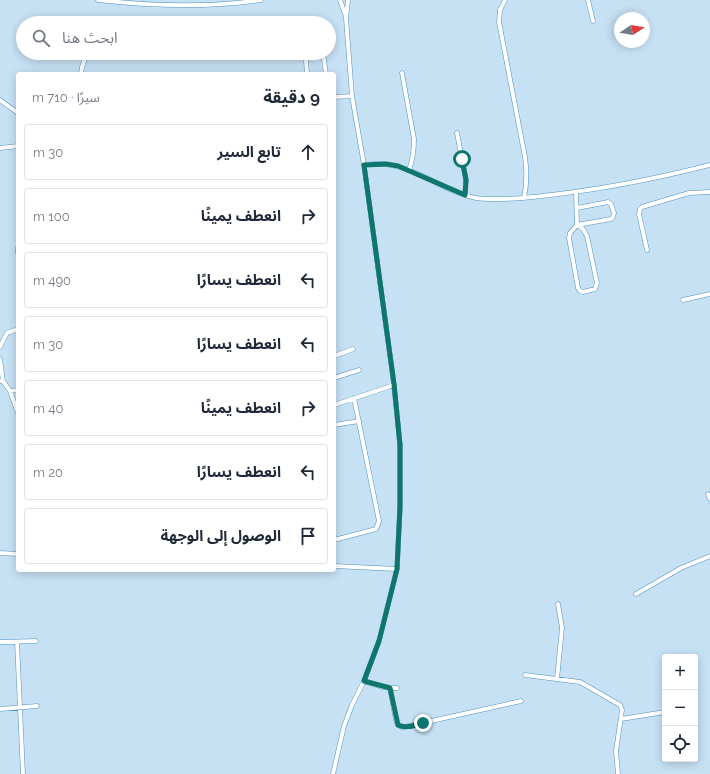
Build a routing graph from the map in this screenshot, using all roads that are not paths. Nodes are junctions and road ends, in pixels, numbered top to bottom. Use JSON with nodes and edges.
{"nodes":[{"id":1,"x":98,"y":0,"type":"edge"},
{"id":2,"x":261,"y":0,"type":"edge"},
{"id":3,"x":340,"y":0,"type":"edge"},
{"id":4,"x":348,"y":0,"type":"edge"},
{"id":5,"x":505,"y":0,"type":"edge"},
{"id":6,"x":588,"y":0,"type":"edge"},
{"id":7,"x":346,"y":18,"type":"junction"},
{"id":8,"x":593,"y":21,"type":"dead end"},
{"id":9,"x":84,"y":60,"type":"edge"},
{"id":10,"x":306,"y":60,"type":"dead end"},
{"id":11,"x":324,"y":60,"type":"edge"},
{"id":12,"x":81,"y":72,"type":"edge"},
{"id":13,"x":307,"y":72,"type":"edge"},
{"id":14,"x":326,"y":72,"type":"edge"},
{"id":15,"x":402,"y":73,"type":"dead end"},
{"id":16,"x":352,"y":96,"type":"junction"},
{"id":17,"x":336,"y":97,"type":"edge"},
{"id":18,"x":0,"y":100,"type":"edge"},
{"id":19,"x":16,"y":112,"type":"edge"},
{"id":20,"x":457,"y":133,"type":"dead end"},
{"id":21,"x":16,"y":146,"type":"edge"},
{"id":22,"x":0,"y":148,"type":"edge"},
{"id":23,"x":364,"y":165,"type":"junction"},
{"id":24,"x":710,"y":165,"type":"edge"},
{"id":25,"x":408,"y":170,"type":"junction"},
{"id":26,"x":710,"y":192,"type":"edge"},
{"id":27,"x":576,"y":193,"type":"junction"},
{"id":28,"x":465,"y":195,"type":"junction"},
{"id":29,"x":524,"y":198,"type":"junction"},
{"id":30,"x":577,"y":208,"type":"junction"},
{"id":31,"x":576,"y":225,"type":"junction"},
{"id":32,"x":647,"y":250,"type":"dead end"},
{"id":33,"x":710,"y":294,"type":"edge"},
{"id":34,"x":683,"y":300,"type":"dead end"},
{"id":35,"x":16,"y":330,"type":"edge"},
{"id":36,"x":0,"y":347,"type":"edge"},
{"id":37,"x":353,"y":349,"type":"dead end"},
{"id":38,"x":336,"y":355,"type":"edge"},
{"id":39,"x":0,"y":359,"type":"edge"},
{"id":40,"x":359,"y":370,"type":"dead end"},
{"id":41,"x":336,"y":377,"type":"edge"},
{"id":42,"x":1,"y":381,"type":"edge"},
{"id":43,"x":394,"y":384,"type":"junction"},
{"id":44,"x":16,"y":390,"type":"edge"},
{"id":45,"x":10,"y":391,"type":"junction"},
{"id":46,"x":354,"y":398,"type":"junction"},
{"id":47,"x":336,"y":404,"type":"edge"},
{"id":48,"x":16,"y":408,"type":"edge"},
{"id":49,"x":359,"y":421,"type":"junction"},
{"id":50,"x":336,"y":425,"type":"edge"},
{"id":51,"x":708,"y":494,"type":"dead end"},
{"id":52,"x":710,"y":499,"type":"edge"},
{"id":53,"x":336,"y":539,"type":"edge"},
{"id":54,"x":0,"y":554,"type":"edge"},
{"id":55,"x":16,"y":554,"type":"edge"},
{"id":56,"x":710,"y":556,"type":"edge"},
{"id":57,"x":336,"y":566,"type":"edge"},
{"id":58,"x":397,"y":569,"type":"junction"},
{"id":59,"x":636,"y":594,"type":"dead end"},
{"id":60,"x":558,"y":604,"type":"dead end"},
{"id":61,"x":36,"y":641,"type":"dead end"},
{"id":62,"x":0,"y":642,"type":"edge"},
{"id":63,"x":17,"y":642,"type":"junction"},
{"id":64,"x":525,"y":675,"type":"dead end"},
{"id":65,"x":557,"y":679,"type":"junction"},
{"id":66,"x":364,"y":681,"type":"junction"},
{"id":67,"x":390,"y":688,"type":"junction"},
{"id":68,"x":396,"y":688,"type":"dead end"},
{"id":69,"x":521,"y":700,"type":"dead end"},
{"id":70,"x":37,"y":706,"type":"dead end"},
{"id":71,"x":20,"y":707,"type":"junction"},
{"id":72,"x":0,"y":709,"type":"edge"},
{"id":73,"x":662,"y":712,"type":"edge"},
{"id":74,"x":620,"y":719,"type":"junction"},
{"id":75,"x":23,"y":774,"type":"edge"},
{"id":76,"x":333,"y":774,"type":"edge"},
{"id":77,"x":618,"y":774,"type":"edge"}],
"edges":[{"from":1,"to":2,"type":"lane"},
{"from":3,"to":7,"type":"lane"},
{"from":4,"to":7,"type":"lane"},
{"from":5,"to":29,"type":"lane"},
{"from":6,"to":8,"type":"lane"},
{"from":7,"to":16,"type":"lane"},
{"from":9,"to":12,"type":"lane"},
{"from":10,"to":13,"type":"lane"},
{"from":11,"to":14,"type":"lane"},
{"from":15,"to":25,"type":"lane"},
{"from":16,"to":17,"type":"lane"},
{"from":16,"to":23,"type":"lane"},
{"from":18,"to":19,"type":"lane"},
{"from":20,"to":28,"type":"lane"},
{"from":21,"to":22,"type":"lane"},
{"from":23,"to":25,"type":"lane"},
{"from":23,"to":43,"type":"lane"},
{"from":24,"to":27,"type":"lane"},
{"from":25,"to":28,"type":"lane"},
{"from":26,"to":32,"type":"lane"},
{"from":27,"to":29,"type":"lane"},
{"from":27,"to":30,"type":"lane"},
{"from":28,"to":29,"type":"lane"},
{"from":30,"to":31,"type":"lane"},
{"from":30,"to":31,"type":"lane"},
{"from":31,"to":31,"type":"lane"},
{"from":33,"to":34,"type":"lane"},
{"from":35,"to":36,"type":"lane"},
{"from":37,"to":38,"type":"lane"},
{"from":39,"to":42,"type":"lane"},
{"from":40,"to":41,"type":"lane"},
{"from":42,"to":45,"type":"lane"},
{"from":43,"to":46,"type":"lane"},
{"from":43,"to":58,"type":"lane"},
{"from":44,"to":45,"type":"lane"},
{"from":45,"to":48,"type":"lane"},
{"from":46,"to":47,"type":"lane"},
{"from":46,"to":49,"type":"lane"},
{"from":49,"to":50,"type":"lane"},
{"from":49,"to":53,"type":"lane"},
{"from":51,"to":52,"type":"lane"},
{"from":54,"to":55,"type":"lane"},
{"from":56,"to":59,"type":"lane"},
{"from":57,"to":58,"type":"lane"},
{"from":58,"to":66,"type":"lane"},
{"from":60,"to":65,"type":"lane"},
{"from":61,"to":63,"type":"lane"},
{"from":62,"to":63,"type":"lane"},
{"from":63,"to":71,"type":"lane"},
{"from":64,"to":65,"type":"lane"},
{"from":65,"to":74,"type":"lane"},
{"from":66,"to":67,"type":"lane"},
{"from":66,"to":76,"type":"lane"},
{"from":67,"to":68,"type":"lane"},
{"from":67,"to":69,"type":"lane"},
{"from":70,"to":71,"type":"lane"},
{"from":71,"to":72,"type":"lane"},
{"from":71,"to":75,"type":"lane"},
{"from":73,"to":74,"type":"lane"},
{"from":74,"to":77,"type":"lane"}]}
